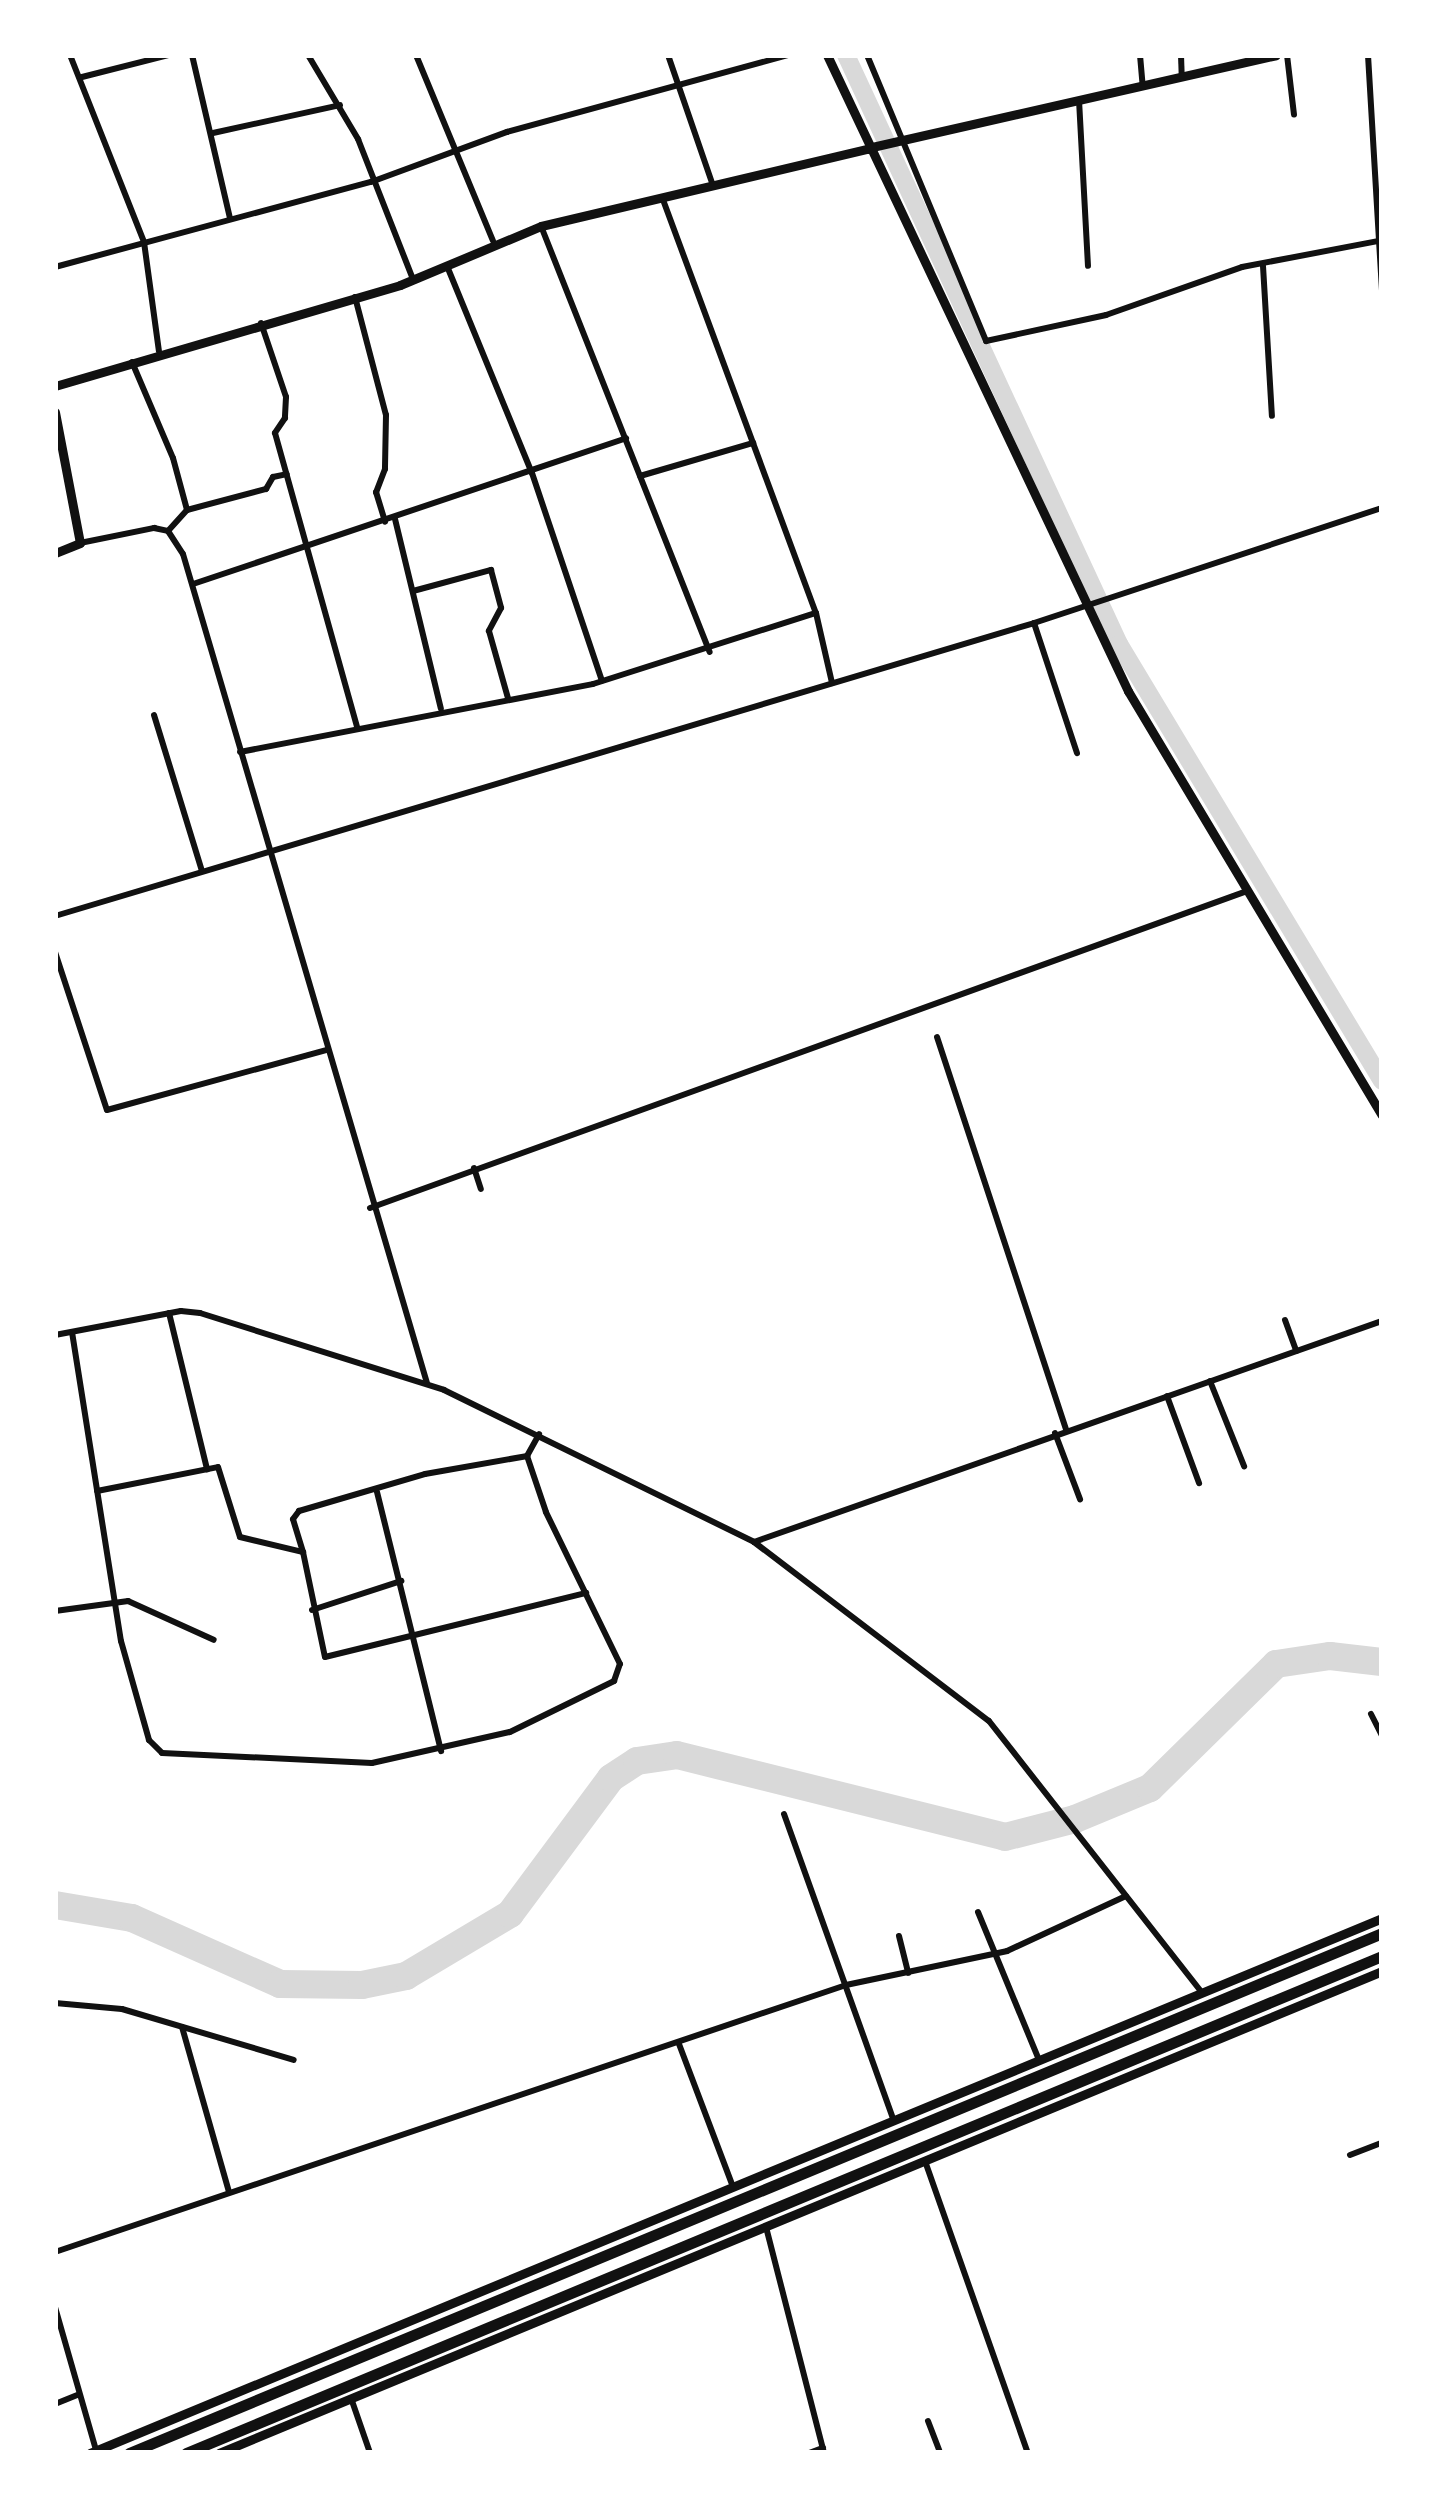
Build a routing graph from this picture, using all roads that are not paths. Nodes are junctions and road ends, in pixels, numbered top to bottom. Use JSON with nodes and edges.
{"nodes":[{"id":1,"x":70,"y":55,"type":"edge"},
{"id":2,"x":170,"y":55,"type":"edge"},
{"id":3,"x":192,"y":55,"type":"edge"},
{"id":4,"x":308,"y":55,"type":"edge"},
{"id":5,"x":416,"y":55,"type":"edge"},
{"id":6,"x":668,"y":55,"type":"edge"},
{"id":7,"x":788,"y":55,"type":"edge"},
{"id":8,"x":826,"y":55,"type":"edge"},
{"id":9,"x":867,"y":55,"type":"edge"},
{"id":10,"x":1140,"y":55,"type":"edge"},
{"id":11,"x":1180,"y":55,"type":"edge"},
{"id":12,"x":1276,"y":55,"type":"edge"},
{"id":13,"x":1287,"y":55,"type":"edge"},
{"id":14,"x":1368,"y":55,"type":"edge"},
{"id":15,"x":1228,"y":61,"type":"edge"},
{"id":16,"x":82,"y":76,"type":"junction"},
{"id":17,"x":1182,"y":78,"type":"junction"},
{"id":18,"x":678,"y":82,"type":"junction"},
{"id":19,"x":1143,"y":87,"type":"junction"},
{"id":20,"x":1080,"y":99,"type":"junction"},
{"id":21,"x":340,"y":105,"type":"junction"},
{"id":22,"x":1294,"y":115,"type":"dead end"},
{"id":23,"x":214,"y":134,"type":"junction"},
{"id":24,"x":904,"y":140,"type":"junction"},
{"id":25,"x":869,"y":148,"type":"junction"},
{"id":26,"x":454,"y":152,"type":"junction"},
{"id":27,"x":371,"y":182,"type":"junction"},
{"id":28,"x":712,"y":183,"type":"junction"},
{"id":29,"x":662,"y":196,"type":"junction"},
{"id":30,"x":230,"y":218,"type":"junction"},
{"id":31,"x":541,"y":226,"type":"junction"},
{"id":32,"x":1378,"y":241,"type":"junction"},
{"id":33,"x":144,"y":242,"type":"junction"},
{"id":34,"x":494,"y":242,"type":"junction"},
{"id":35,"x":446,"y":263,"type":"junction"},
{"id":36,"x":1088,"y":266,"type":"dead end"},
{"id":37,"x":1263,"y":266,"type":"junction"},
{"id":38,"x":55,"y":267,"type":"edge"},
{"id":39,"x":1381,"y":267,"type":"edge"},
{"id":40,"x":413,"y":279,"type":"junction"},
{"id":41,"x":1382,"y":294,"type":"edge"},
{"id":42,"x":355,"y":297,"type":"junction"},
{"id":43,"x":261,"y":323,"type":"junction"},
{"id":44,"x":159,"y":351,"type":"junction"},
{"id":45,"x":131,"y":361,"type":"junction"},
{"id":46,"x":55,"y":386,"type":"edge"},
{"id":47,"x":55,"y":412,"type":"edge"},
{"id":48,"x":1272,"y":416,"type":"dead end"},
{"id":49,"x":626,"y":438,"type":"junction"},
{"id":50,"x":753,"y":443,"type":"junction"},
{"id":51,"x":287,"y":474,"type":"junction"},
{"id":52,"x":532,"y":474,"type":"junction"},
{"id":53,"x":640,"y":476,"type":"junction"},
{"id":54,"x":1382,"y":508,"type":"edge"},
{"id":55,"x":186,"y":510,"type":"junction"},
{"id":56,"x":395,"y":519,"type":"junction"},
{"id":57,"x":386,"y":522,"type":"junction"},
{"id":58,"x":168,"y":531,"type":"junction"},
{"id":59,"x":307,"y":543,"type":"junction"},
{"id":60,"x":80,"y":544,"type":"junction"},
{"id":61,"x":55,"y":552,"type":"edge"},
{"id":62,"x":193,"y":584,"type":"junction"},
{"id":63,"x":413,"y":591,"type":"junction"},
{"id":64,"x":1090,"y":605,"type":"junction"},
{"id":65,"x":816,"y":614,"type":"junction"},
{"id":66,"x":1034,"y":623,"type":"junction"},
{"id":67,"x":710,"y":652,"type":"junction"},
{"id":68,"x":602,"y":682,"type":"junction"},
{"id":69,"x":832,"y":683,"type":"junction"},
{"id":70,"x":508,"y":698,"type":"junction"},
{"id":71,"x":441,"y":709,"type":"junction"},
{"id":72,"x":154,"y":714,"type":"dead end"},
{"id":73,"x":357,"y":727,"type":"junction"},
{"id":74,"x":239,"y":752,"type":"junction"},
{"id":75,"x":1077,"y":753,"type":"dead end"},
{"id":76,"x":270,"y":852,"type":"junction"},
{"id":77,"x":202,"y":871,"type":"junction"},
{"id":78,"x":1248,"y":891,"type":"junction"},
{"id":79,"x":55,"y":916,"type":"edge"},
{"id":80,"x":55,"y":952,"type":"edge"},
{"id":81,"x":936,"y":1036,"type":"dead end"},
{"id":82,"x":326,"y":1050,"type":"junction"},
{"id":83,"x":1382,"y":1115,"type":"edge"},
{"id":84,"x":474,"y":1168,"type":"junction"},
{"id":85,"x":481,"y":1190,"type":"dead end"},
{"id":86,"x":370,"y":1208,"type":"junction"},
{"id":87,"x":169,"y":1314,"type":"junction"},
{"id":88,"x":1285,"y":1320,"type":"dead end"},
{"id":89,"x":1382,"y":1321,"type":"edge"},
{"id":90,"x":72,"y":1332,"type":"junction"},
{"id":91,"x":55,"y":1335,"type":"edge"},
{"id":92,"x":1296,"y":1351,"type":"junction"},
{"id":93,"x":1210,"y":1381,"type":"junction"},
{"id":94,"x":427,"y":1383,"type":"junction"},
{"id":95,"x":1167,"y":1396,"type":"junction"},
{"id":96,"x":1066,"y":1430,"type":"junction"},
{"id":97,"x":539,"y":1434,"type":"junction"},
{"id":98,"x":1055,"y":1434,"type":"junction"},
{"id":99,"x":526,"y":1456,"type":"junction"},
{"id":100,"x":1244,"y":1466,"type":"dead end"},
{"id":101,"x":207,"y":1469,"type":"junction"},
{"id":102,"x":1198,"y":1484,"type":"dead end"},
{"id":103,"x":96,"y":1491,"type":"junction"},
{"id":104,"x":378,"y":1492,"type":"junction"},
{"id":105,"x":1080,"y":1499,"type":"dead end"},
{"id":106,"x":754,"y":1542,"type":"junction"},
{"id":107,"x":303,"y":1552,"type":"junction"},
{"id":108,"x":401,"y":1581,"type":"junction"},
{"id":109,"x":586,"y":1593,"type":"junction"},
{"id":110,"x":113,"y":1600,"type":"junction"},
{"id":111,"x":312,"y":1610,"type":"junction"},
{"id":112,"x":55,"y":1611,"type":"edge"},
{"id":113,"x":416,"y":1634,"type":"junction"},
{"id":114,"x":214,"y":1640,"type":"dead end"},
{"id":115,"x":1372,"y":1714,"type":"dead end"},
{"id":116,"x":1382,"y":1736,"type":"edge"},
{"id":117,"x":441,"y":1751,"type":"junction"},
{"id":118,"x":784,"y":1814,"type":"dead end"},
{"id":119,"x":1126,"y":1896,"type":"junction"},
{"id":120,"x":978,"y":1912,"type":"dead end"},
{"id":121,"x":1382,"y":1918,"type":"edge"},
{"id":122,"x":1382,"y":1933,"type":"edge"},
{"id":123,"x":900,"y":1936,"type":"dead end"},
{"id":124,"x":992,"y":1956,"type":"junction"},
{"id":125,"x":1382,"y":1956,"type":"edge"},
{"id":126,"x":1382,"y":1972,"type":"edge"},
{"id":127,"x":908,"y":1973,"type":"junction"},
{"id":128,"x":846,"y":1986,"type":"junction"},
{"id":129,"x":1202,"y":1993,"type":"junction"},
{"id":130,"x":55,"y":2003,"type":"edge"},
{"id":131,"x":182,"y":2027,"type":"junction"},
{"id":132,"x":679,"y":2044,"type":"junction"},
{"id":133,"x":294,"y":2060,"type":"dead end"},
{"id":134,"x":1040,"y":2061,"type":"junction"},
{"id":135,"x":894,"y":2122,"type":"junction"},
{"id":136,"x":1382,"y":2142,"type":"edge"},
{"id":137,"x":1350,"y":2155,"type":"dead end"},
{"id":138,"x":925,"y":2161,"type":"junction"},
{"id":139,"x":733,"y":2187,"type":"junction"},
{"id":140,"x":229,"y":2192,"type":"junction"},
{"id":141,"x":766,"y":2227,"type":"junction"},
{"id":142,"x":595,"y":2244,"type":"junction"},
{"id":143,"x":55,"y":2252,"type":"edge"},
{"id":144,"x":682,"y":2254,"type":"junction"},
{"id":145,"x":601,"y":2258,"type":"junction"},
{"id":146,"x":55,"y":2307,"type":"edge"},
{"id":147,"x":77,"y":2395,"type":"junction"},
{"id":148,"x":351,"y":2398,"type":"junction"},
{"id":149,"x":55,"y":2404,"type":"edge"},
{"id":150,"x":928,"y":2421,"type":"dead end"},
{"id":151,"x":824,"y":2450,"type":"edge"},
{"id":152,"x":93,"y":2452,"type":"edge"},
{"id":153,"x":129,"y":2453,"type":"edge"},
{"id":154,"x":186,"y":2453,"type":"edge"},
{"id":155,"x":219,"y":2453,"type":"edge"},
{"id":156,"x":370,"y":2453,"type":"edge"},
{"id":157,"x":809,"y":2453,"type":"edge"},
{"id":158,"x":940,"y":2453,"type":"edge"},
{"id":159,"x":1028,"y":2453,"type":"edge"}],
"edges":[{"from":1,"to":16,"type":"street"},
{"from":2,"to":16,"type":"street"},
{"from":3,"to":23,"type":"street"},
{"from":4,"to":21,"type":"street"},
{"from":5,"to":26,"type":"street"},
{"from":6,"to":18,"type":"street"},
{"from":7,"to":18,"type":"street"},
{"from":8,"to":25,"type":"street"},
{"from":9,"to":24,"type":"street"},
{"from":10,"to":19,"type":"street"},
{"from":11,"to":17,"type":"street"},
{"from":12,"to":15,"type":"street"},
{"from":13,"to":22,"type":"street"},
{"from":14,"to":32,"type":"street"},
{"from":15,"to":17,"type":"street"},
{"from":16,"to":33,"type":"street"},
{"from":17,"to":19,"type":"street"},
{"from":18,"to":26,"type":"street"},
{"from":18,"to":28,"type":"street"},
{"from":19,"to":20,"type":"street"},
{"from":20,"to":24,"type":"street"},
{"from":20,"to":36,"type":"street"},
{"from":21,"to":23,"type":"street"},
{"from":21,"to":27,"type":"street"},
{"from":23,"to":30,"type":"street"},
{"from":24,"to":25,"type":"street"},
{"from":24,"to":37,"type":"street"},
{"from":25,"to":28,"type":"street"},
{"from":25,"to":64,"type":"street"},
{"from":26,"to":27,"type":"street"},
{"from":26,"to":34,"type":"street"},
{"from":27,"to":30,"type":"street"},
{"from":27,"to":40,"type":"street"},
{"from":28,"to":29,"type":"street"},
{"from":29,"to":31,"type":"street"},
{"from":29,"to":50,"type":"street"},
{"from":30,"to":33,"type":"street"},
{"from":31,"to":34,"type":"street"},
{"from":31,"to":49,"type":"street"},
{"from":32,"to":37,"type":"street"},
{"from":32,"to":39,"type":"street"},
{"from":33,"to":38,"type":"street"},
{"from":33,"to":44,"type":"street"},
{"from":34,"to":35,"type":"street"},
{"from":35,"to":40,"type":"street"},
{"from":35,"to":52,"type":"street"},
{"from":37,"to":48,"type":"street"},
{"from":39,"to":41,"type":"street"},
{"from":40,"to":42,"type":"street"},
{"from":42,"to":43,"type":"street"},
{"from":42,"to":57,"type":"street"},
{"from":43,"to":44,"type":"street"},
{"from":43,"to":51,"type":"street"},
{"from":44,"to":45,"type":"street"},
{"from":45,"to":46,"type":"street"},
{"from":45,"to":55,"type":"street"},
{"from":47,"to":60,"type":"street"},
{"from":49,"to":52,"type":"street"},
{"from":49,"to":53,"type":"street"},
{"from":50,"to":53,"type":"street"},
{"from":50,"to":65,"type":"street"},
{"from":51,"to":55,"type":"street"},
{"from":51,"to":59,"type":"street"},
{"from":52,"to":56,"type":"street"},
{"from":52,"to":68,"type":"street"},
{"from":53,"to":67,"type":"street"},
{"from":54,"to":64,"type":"street"},
{"from":55,"to":58,"type":"street"},
{"from":56,"to":57,"type":"street"},
{"from":56,"to":63,"type":"street"},
{"from":57,"to":59,"type":"street"},
{"from":58,"to":60,"type":"street"},
{"from":58,"to":62,"type":"street"},
{"from":59,"to":62,"type":"street"},
{"from":59,"to":73,"type":"street"},
{"from":60,"to":61,"type":"street"},
{"from":62,"to":74,"type":"street"},
{"from":63,"to":70,"type":"street"},
{"from":63,"to":71,"type":"street"},
{"from":64,"to":66,"type":"street"},
{"from":64,"to":78,"type":"street"},
{"from":65,"to":67,"type":"street"},
{"from":65,"to":69,"type":"street"},
{"from":66,"to":69,"type":"street"},
{"from":66,"to":75,"type":"street"},
{"from":67,"to":68,"type":"street"},
{"from":68,"to":70,"type":"street"},
{"from":69,"to":76,"type":"street"},
{"from":70,"to":71,"type":"street"},
{"from":71,"to":73,"type":"street"},
{"from":72,"to":77,"type":"street"},
{"from":73,"to":74,"type":"street"},
{"from":74,"to":76,"type":"street"},
{"from":76,"to":77,"type":"street"},
{"from":76,"to":82,"type":"street"},
{"from":77,"to":79,"type":"street"},
{"from":78,"to":83,"type":"street"},
{"from":78,"to":84,"type":"street"},
{"from":80,"to":82,"type":"street"},
{"from":81,"to":96,"type":"street"},
{"from":82,"to":86,"type":"street"},
{"from":84,"to":85,"type":"street"},
{"from":84,"to":86,"type":"street"},
{"from":86,"to":94,"type":"street"},
{"from":87,"to":90,"type":"street"},
{"from":87,"to":94,"type":"street"},
{"from":87,"to":101,"type":"street"},
{"from":88,"to":92,"type":"street"},
{"from":89,"to":92,"type":"street"},
{"from":90,"to":91,"type":"street"},
{"from":90,"to":103,"type":"street"},
{"from":92,"to":93,"type":"street"},
{"from":93,"to":95,"type":"street"},
{"from":93,"to":100,"type":"street"},
{"from":94,"to":97,"type":"street"},
{"from":95,"to":96,"type":"street"},
{"from":95,"to":102,"type":"street"},
{"from":96,"to":98,"type":"street"},
{"from":97,"to":99,"type":"street"},
{"from":97,"to":106,"type":"street"},
{"from":98,"to":105,"type":"street"},
{"from":98,"to":106,"type":"street"},
{"from":99,"to":104,"type":"street"},
{"from":99,"to":109,"type":"street"},
{"from":101,"to":103,"type":"street"},
{"from":101,"to":107,"type":"street"},
{"from":103,"to":110,"type":"street"},
{"from":104,"to":107,"type":"street"},
{"from":104,"to":108,"type":"street"},
{"from":106,"to":119,"type":"street"},
{"from":107,"to":111,"type":"street"},
{"from":108,"to":111,"type":"street"},
{"from":108,"to":113,"type":"street"},
{"from":109,"to":113,"type":"street"},
{"from":109,"to":117,"type":"street"},
{"from":110,"to":112,"type":"street"},
{"from":110,"to":114,"type":"street"},
{"from":110,"to":117,"type":"street"},
{"from":111,"to":113,"type":"street"},
{"from":113,"to":117,"type":"street"},
{"from":115,"to":116,"type":"street"},
{"from":118,"to":128,"type":"street"},
{"from":119,"to":124,"type":"street"},
{"from":119,"to":129,"type":"street"},
{"from":120,"to":124,"type":"street"},
{"from":121,"to":129,"type":"street"},
{"from":122,"to":145,"type":"highway"},
{"from":123,"to":127,"type":"street"},
{"from":124,"to":127,"type":"street"},
{"from":124,"to":134,"type":"street"},
{"from":125,"to":144,"type":"highway"},
{"from":126,"to":138,"type":"street"},
{"from":127,"to":128,"type":"street"},
{"from":128,"to":132,"type":"street"},
{"from":128,"to":135,"type":"street"},
{"from":129,"to":134,"type":"street"},
{"from":130,"to":131,"type":"street"},
{"from":131,"to":133,"type":"street"},
{"from":131,"to":140,"type":"street"},
{"from":132,"to":139,"type":"street"},
{"from":132,"to":140,"type":"street"},
{"from":134,"to":135,"type":"street"},
{"from":135,"to":139,"type":"street"},
{"from":136,"to":137,"type":"street"},
{"from":138,"to":141,"type":"street"},
{"from":138,"to":159,"type":"street"},
{"from":139,"to":142,"type":"street"},
{"from":140,"to":143,"type":"street"},
{"from":141,"to":144,"type":"street"},
{"from":141,"to":151,"type":"street"},
{"from":142,"to":145,"type":"highway"},
{"from":142,"to":152,"type":"street"},
{"from":144,"to":148,"type":"street"},
{"from":144,"to":154,"type":"highway"},
{"from":145,"to":153,"type":"highway"},
{"from":146,"to":147,"type":"street"},
{"from":147,"to":149,"type":"street"},
{"from":147,"to":152,"type":"street"},
{"from":148,"to":155,"type":"street"},
{"from":148,"to":156,"type":"street"},
{"from":150,"to":158,"type":"street"},
{"from":151,"to":157,"type":"street"}]}
